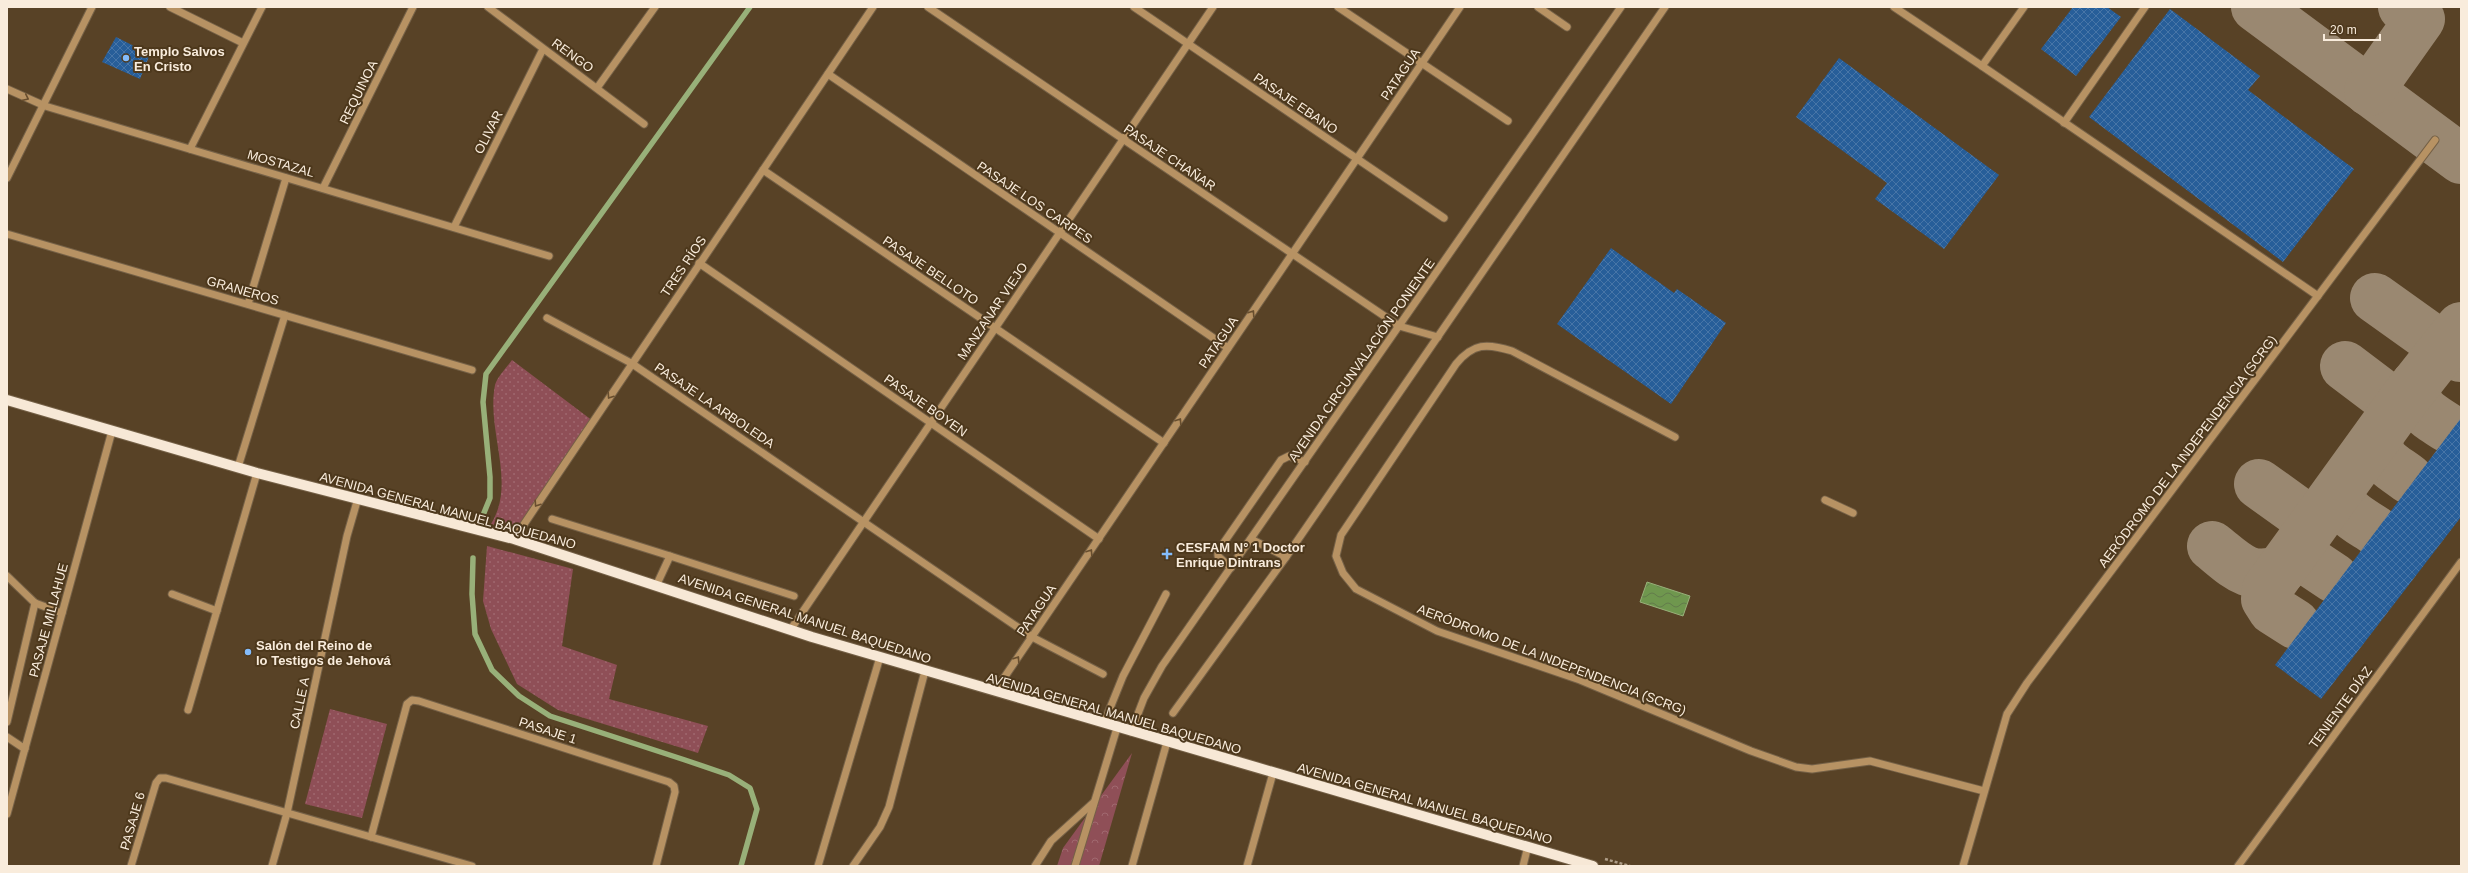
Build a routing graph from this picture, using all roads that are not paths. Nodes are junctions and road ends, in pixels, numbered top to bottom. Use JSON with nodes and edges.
{"nodes":[{"id":1,"x":92,"y":7,"type":"edge"},
{"id":2,"x":170,"y":7,"type":"edge"},
{"id":3,"x":262,"y":7,"type":"edge"},
{"id":4,"x":414,"y":7,"type":"edge"},
{"id":5,"x":488,"y":7,"type":"edge"},
{"id":6,"x":655,"y":7,"type":"edge"},
{"id":7,"x":873,"y":7,"type":"edge"},
{"id":8,"x":928,"y":7,"type":"edge"},
{"id":9,"x":1134,"y":7,"type":"edge"},
{"id":10,"x":1212,"y":7,"type":"edge"},
{"id":11,"x":1338,"y":7,"type":"edge"},
{"id":12,"x":1460,"y":7,"type":"edge"},
{"id":13,"x":1538,"y":7,"type":"edge"},
{"id":14,"x":1621,"y":7,"type":"edge"},
{"id":15,"x":1665,"y":7,"type":"edge"},
{"id":16,"x":1894,"y":7,"type":"edge"},
{"id":17,"x":2024,"y":7,"type":"edge"},
{"id":18,"x":2145,"y":7,"type":"edge"},
{"id":19,"x":1567,"y":27,"type":"dead end"},
{"id":20,"x":243,"y":43,"type":"junction"},
{"id":21,"x":1188,"y":44,"type":"junction"},
{"id":22,"x":543,"y":49,"type":"junction"},
{"id":23,"x":1422,"y":63,"type":"junction"},
{"id":24,"x":1982,"y":66,"type":"junction"},
{"id":25,"x":828,"y":74,"type":"junction"},
{"id":26,"x":597,"y":88,"type":"junction"},
{"id":27,"x":7,"y":89,"type":"edge"},
{"id":28,"x":45,"y":106,"type":"junction"},
{"id":29,"x":1508,"y":121,"type":"dead end"},
{"id":30,"x":2064,"y":123,"type":"junction"},
{"id":31,"x":644,"y":124,"type":"dead end"},
{"id":32,"x":1123,"y":139,"type":"junction"},
{"id":33,"x":2435,"y":140,"type":"dead end"},
{"id":34,"x":190,"y":149,"type":"junction"},
{"id":35,"x":1357,"y":159,"type":"junction"},
{"id":36,"x":763,"y":170,"type":"junction"},
{"id":37,"x":7,"y":178,"type":"edge"},
{"id":38,"x":286,"y":178,"type":"junction"},
{"id":39,"x":323,"y":188,"type":"junction"},
{"id":40,"x":1444,"y":218,"type":"dead end"},
{"id":41,"x":454,"y":227,"type":"junction"},
{"id":42,"x":1059,"y":233,"type":"junction"},
{"id":43,"x":7,"y":234,"type":"edge"},
{"id":44,"x":1292,"y":254,"type":"junction"},
{"id":45,"x":549,"y":256,"type":"dead end"},
{"id":46,"x":699,"y":264,"type":"junction"},
{"id":47,"x":2318,"y":296,"type":"junction"},
{"id":48,"x":248,"y":304,"type":"junction"},
{"id":49,"x":285,"y":315,"type":"junction"},
{"id":50,"x":547,"y":318,"type":"dead end"},
{"id":51,"x":1399,"y":326,"type":"junction"},
{"id":52,"x":995,"y":328,"type":"junction"},
{"id":53,"x":1438,"y":337,"type":"junction"},
{"id":54,"x":1228,"y":348,"type":"junction"},
{"id":55,"x":631,"y":363,"type":"junction"},
{"id":56,"x":472,"y":370,"type":"dead end"},
{"id":57,"x":7,"y":400,"type":"edge"},
{"id":58,"x":931,"y":423,"type":"junction"},
{"id":59,"x":112,"y":431,"type":"junction"},
{"id":60,"x":1675,"y":437,"type":"dead end"},
{"id":61,"x":1164,"y":443,"type":"junction"},
{"id":62,"x":1304,"y":462,"type":"junction"},
{"id":63,"x":238,"y":467,"type":"junction"},
{"id":64,"x":258,"y":473,"type":"junction"},
{"id":65,"x":358,"y":498,"type":"junction"},
{"id":66,"x":1825,"y":500,"type":"dead end"},
{"id":67,"x":1853,"y":513,"type":"dead end"},
{"id":68,"x":552,"y":519,"type":"dead end"},
{"id":69,"x":864,"y":520,"type":"junction"},
{"id":70,"x":514,"y":538,"type":"junction"},
{"id":71,"x":1099,"y":538,"type":"junction"},
{"id":72,"x":1251,"y":539,"type":"junction"},
{"id":73,"x":670,"y":556,"type":"junction"},
{"id":74,"x":1286,"y":557,"type":"junction"},
{"id":75,"x":2461,"y":562,"type":"edge"},
{"id":76,"x":1231,"y":568,"type":"junction"},
{"id":77,"x":7,"y":576,"type":"edge"},
{"id":78,"x":657,"y":584,"type":"junction"},
{"id":79,"x":172,"y":594,"type":"dead end"},
{"id":80,"x":1166,"y":594,"type":"dead end"},
{"id":81,"x":794,"y":596,"type":"dead end"},
{"id":82,"x":36,"y":603,"type":"junction"},
{"id":83,"x":217,"y":611,"type":"junction"},
{"id":84,"x":62,"y":613,"type":"junction"},
{"id":85,"x":791,"y":629,"type":"junction"},
{"id":86,"x":1032,"y":636,"type":"junction"},
{"id":87,"x":880,"y":657,"type":"junction"},
{"id":88,"x":925,"y":671,"type":"junction"},
{"id":89,"x":1103,"y":674,"type":"dead end"},
{"id":90,"x":995,"y":691,"type":"junction"},
{"id":91,"x":188,"y":710,"type":"dead end"},
{"id":92,"x":1173,"y":713,"type":"dead end"},
{"id":93,"x":7,"y":722,"type":"edge"},
{"id":94,"x":1104,"y":723,"type":"junction"},
{"id":95,"x":1117,"y":728,"type":"junction"},
{"id":96,"x":1131,"y":732,"type":"junction"},
{"id":97,"x":7,"y":737,"type":"edge"},
{"id":98,"x":1167,"y":742,"type":"junction"},
{"id":99,"x":25,"y":749,"type":"junction"},
{"id":100,"x":1273,"y":773,"type":"junction"},
{"id":101,"x":1984,"y":790,"type":"junction"},
{"id":102,"x":1093,"y":803,"type":"junction"},
{"id":103,"x":287,"y":813,"type":"junction"},
{"id":104,"x":7,"y":814,"type":"edge"},
{"id":105,"x":371,"y":837,"type":"junction"},
{"id":106,"x":1528,"y":846,"type":"junction"},
{"id":107,"x":131,"y":866,"type":"edge"},
{"id":108,"x":272,"y":866,"type":"edge"},
{"id":109,"x":472,"y":866,"type":"edge"},
{"id":110,"x":656,"y":866,"type":"edge"},
{"id":111,"x":818,"y":866,"type":"edge"},
{"id":112,"x":853,"y":866,"type":"edge"},
{"id":113,"x":1035,"y":866,"type":"edge"},
{"id":114,"x":1075,"y":866,"type":"edge"},
{"id":115,"x":1132,"y":866,"type":"edge"},
{"id":116,"x":1247,"y":866,"type":"edge"},
{"id":117,"x":1524,"y":866,"type":"edge"},
{"id":118,"x":1593,"y":866,"type":"edge"},
{"id":119,"x":1963,"y":866,"type":"edge"},
{"id":120,"x":2238,"y":866,"type":"edge"}],
"edges":[{"from":1,"to":28,"type":"street"},
{"from":2,"to":20,"type":"street"},
{"from":3,"to":20,"type":"street"},
{"from":4,"to":39,"type":"street","name":"REQUINOA"},
{"from":5,"to":22,"type":"street","name":"RENGO"},
{"from":6,"to":26,"type":"street"},
{"from":7,"to":25,"type":"street","name":"TRES RÍOS"},
{"from":8,"to":32,"type":"street","name":"PASAJE CHAÑAR"},
{"from":9,"to":21,"type":"street","name":"PASAJE EBANO"},
{"from":10,"to":21,"type":"street","name":"MANZANAR VIEJO"},
{"from":11,"to":23,"type":"street"},
{"from":12,"to":23,"type":"street","name":"PATAGUA"},
{"from":13,"to":19,"type":"street"},
{"from":14,"to":51,"type":"street","name":"AVENIDA CIRCUNVALACIÓN PONIENTE"},
{"from":15,"to":53,"type":"street"},
{"from":16,"to":24,"type":"street"},
{"from":17,"to":24,"type":"street"},
{"from":18,"to":30,"type":"street"},
{"from":20,"to":34,"type":"street"},
{"from":21,"to":32,"type":"street","name":"MANZANAR VIEJO"},
{"from":21,"to":35,"type":"street","name":"PASAJE EBANO"},
{"from":22,"to":26,"type":"street","name":"RENGO"},
{"from":22,"to":41,"type":"street","name":"OLIVAR"},
{"from":23,"to":29,"type":"street"},
{"from":23,"to":35,"type":"street","name":"PATAGUA"},
{"from":24,"to":30,"type":"street"},
{"from":25,"to":36,"type":"street","name":"TRES RÍOS"},
{"from":25,"to":42,"type":"street","name":"PASAJE LOS CARPES"},
{"from":26,"to":31,"type":"street","name":"RENGO"},
{"from":27,"to":28,"type":"street","name":"MOSTAZAL","one_way":true},
{"from":28,"to":34,"type":"street","name":"MOSTAZAL"},
{"from":28,"to":37,"type":"street"},
{"from":30,"to":47,"type":"street"},
{"from":32,"to":42,"type":"street","name":"MANZANAR VIEJO"},
{"from":32,"to":44,"type":"street","name":"PASAJE CHAÑAR"},
{"from":33,"to":47,"type":"street","name":"AERÓDROMO DE LA INDEPENDENCIA (SCRG)"},
{"from":34,"to":38,"type":"street","name":"MOSTAZAL"},
{"from":35,"to":40,"type":"street","name":"PASAJE EBANO"},
{"from":35,"to":44,"type":"street","name":"PATAGUA"},
{"from":36,"to":46,"type":"street","name":"TRES RÍOS"},
{"from":36,"to":52,"type":"street","name":"PASAJE BELLOTO"},
{"from":38,"to":39,"type":"street","name":"MOSTAZAL"},
{"from":38,"to":48,"type":"street"},
{"from":39,"to":41,"type":"street","name":"MOSTAZAL"},
{"from":41,"to":45,"type":"street","name":"MOSTAZAL"},
{"from":42,"to":52,"type":"street","name":"MANZANAR VIEJO"},
{"from":42,"to":54,"type":"street","name":"PASAJE LOS CARPES"},
{"from":43,"to":48,"type":"street","name":"GRANEROS"},
{"from":44,"to":51,"type":"street","name":"PASAJE CHAÑAR"},
{"from":54,"to":44,"type":"street","name":"PATAGUA","one_way":true},
{"from":46,"to":55,"type":"street","name":"TRES RÍOS"},
{"from":46,"to":58,"type":"street","name":"PASAJE BOYEN"},
{"from":47,"to":101,"type":"street","name":"AERÓDROMO DE LA INDEPENDENCIA (SCRG)"},
{"from":48,"to":49,"type":"street","name":"GRANEROS"},
{"from":49,"to":56,"type":"street","name":"GRANEROS"},
{"from":49,"to":63,"type":"street"},
{"from":50,"to":55,"type":"street","name":"PASAJE LA ARBOLEDA"},
{"from":51,"to":53,"type":"street","name":"PASAJE CHAÑAR"},
{"from":51,"to":62,"type":"street","name":"AVENIDA CIRCUNVALACIÓN PONIENTE"},
{"from":52,"to":58,"type":"street","name":"MANZANAR VIEJO"},
{"from":52,"to":61,"type":"street","name":"PASAJE BELLOTO"},
{"from":53,"to":74,"type":"street"},
{"from":61,"to":54,"type":"street","name":"PATAGUA","one_way":true},
{"from":55,"to":69,"type":"street","name":"PASAJE LA ARBOLEDA"},
{"from":55,"to":70,"type":"street","name":"TRES RÍOS","one_way":true},
{"from":57,"to":59,"type":"main road","name":"AVENIDA GENERAL MANUEL BAQUEDANO"},
{"from":58,"to":69,"type":"street","name":"MANZANAR VIEJO"},
{"from":58,"to":71,"type":"street","name":"PASAJE BOYEN"},
{"from":59,"to":63,"type":"main road","name":"AVENIDA GENERAL MANUEL BAQUEDANO"},
{"from":59,"to":84,"type":"street","name":"PASAJE MILLAHUE"},
{"from":60,"to":101,"type":"street","name":"AERÓDROMO DE LA INDEPENDENCIA (SCRG)"},
{"from":61,"to":71,"type":"street","name":"PATAGUA"},
{"from":62,"to":72,"type":"street","name":"AVENIDA CIRCUNVALACIÓN PONIENTE"},
{"from":62,"to":76,"type":"street"},
{"from":63,"to":64,"type":"main road","name":"AVENIDA GENERAL MANUEL BAQUEDANO"},
{"from":64,"to":65,"type":"main road","name":"AVENIDA GENERAL MANUEL BAQUEDANO"},
{"from":64,"to":83,"type":"street"},
{"from":65,"to":70,"type":"main road","name":"AVENIDA GENERAL MANUEL BAQUEDANO"},
{"from":65,"to":103,"type":"street","name":"CALLE A"},
{"from":66,"to":67,"type":"street"},
{"from":68,"to":73,"type":"street"},
{"from":69,"to":85,"type":"street","name":"MANZANAR VIEJO"},
{"from":69,"to":86,"type":"street","name":"PASAJE LA ARBOLEDA"},
{"from":70,"to":78,"type":"main road","name":"AVENIDA GENERAL MANUEL BAQUEDANO"},
{"from":86,"to":71,"type":"street","name":"PATAGUA","one_way":true},
{"from":72,"to":74,"type":"street"},
{"from":72,"to":76,"type":"street","name":"AVENIDA CIRCUNVALACIÓN PONIENTE"},
{"from":73,"to":78,"type":"street"},
{"from":73,"to":81,"type":"street"},
{"from":74,"to":92,"type":"street"},
{"from":75,"to":120,"type":"street","name":"TENIENTE DÍAZ"},
{"from":76,"to":96,"type":"street","name":"AVENIDA CIRCUNVALACIÓN PONIENTE"},
{"from":77,"to":82,"type":"street"},
{"from":78,"to":85,"type":"main road","name":"AVENIDA GENERAL MANUEL BAQUEDANO"},
{"from":79,"to":83,"type":"street"},
{"from":80,"to":94,"type":"street"},
{"from":82,"to":84,"type":"street"},
{"from":82,"to":93,"type":"street"},
{"from":83,"to":91,"type":"street"},
{"from":84,"to":99,"type":"street","name":"PASAJE MILLAHUE"},
{"from":85,"to":87,"type":"main road","name":"AVENIDA GENERAL MANUEL BAQUEDANO"},
{"from":86,"to":89,"type":"street","name":"PASAJE LA ARBOLEDA"},
{"from":90,"to":86,"type":"street","name":"PATAGUA","one_way":true},
{"from":87,"to":88,"type":"main road","name":"AVENIDA GENERAL MANUEL BAQUEDANO"},
{"from":87,"to":111,"type":"street"},
{"from":88,"to":90,"type":"main road","name":"AVENIDA GENERAL MANUEL BAQUEDANO"},
{"from":88,"to":112,"type":"street"},
{"from":90,"to":94,"type":"main road","name":"AVENIDA GENERAL MANUEL BAQUEDANO"},
{"from":94,"to":95,"type":"main road","name":"AVENIDA GENERAL MANUEL BAQUEDANO"},
{"from":95,"to":96,"type":"main road","name":"AVENIDA GENERAL MANUEL BAQUEDANO"},
{"from":95,"to":102,"type":"street"},
{"from":96,"to":98,"type":"main road","name":"AVENIDA GENERAL MANUEL BAQUEDANO"},
{"from":97,"to":99,"type":"street"},
{"from":98,"to":100,"type":"main road","name":"AVENIDA GENERAL MANUEL BAQUEDANO"},
{"from":98,"to":115,"type":"street"},
{"from":99,"to":104,"type":"street","name":"PASAJE MILLAHUE"},
{"from":100,"to":106,"type":"main road","name":"AVENIDA GENERAL MANUEL BAQUEDANO"},
{"from":100,"to":116,"type":"street"},
{"from":101,"to":119,"type":"street","name":"AERÓDROMO DE LA INDEPENDENCIA (SCRG)"},
{"from":102,"to":113,"type":"street"},
{"from":102,"to":114,"type":"street"},
{"from":103,"to":105,"type":"street"},
{"from":103,"to":107,"type":"street","name":"PASAJE 6"},
{"from":103,"to":108,"type":"street","name":"CALLE A"},
{"from":105,"to":109,"type":"street"},
{"from":105,"to":110,"type":"street","name":"PASAJE 1"},
{"from":106,"to":117,"type":"street"},
{"from":106,"to":118,"type":"main road","name":"AVENIDA GENERAL MANUEL BAQUEDANO"}]}
